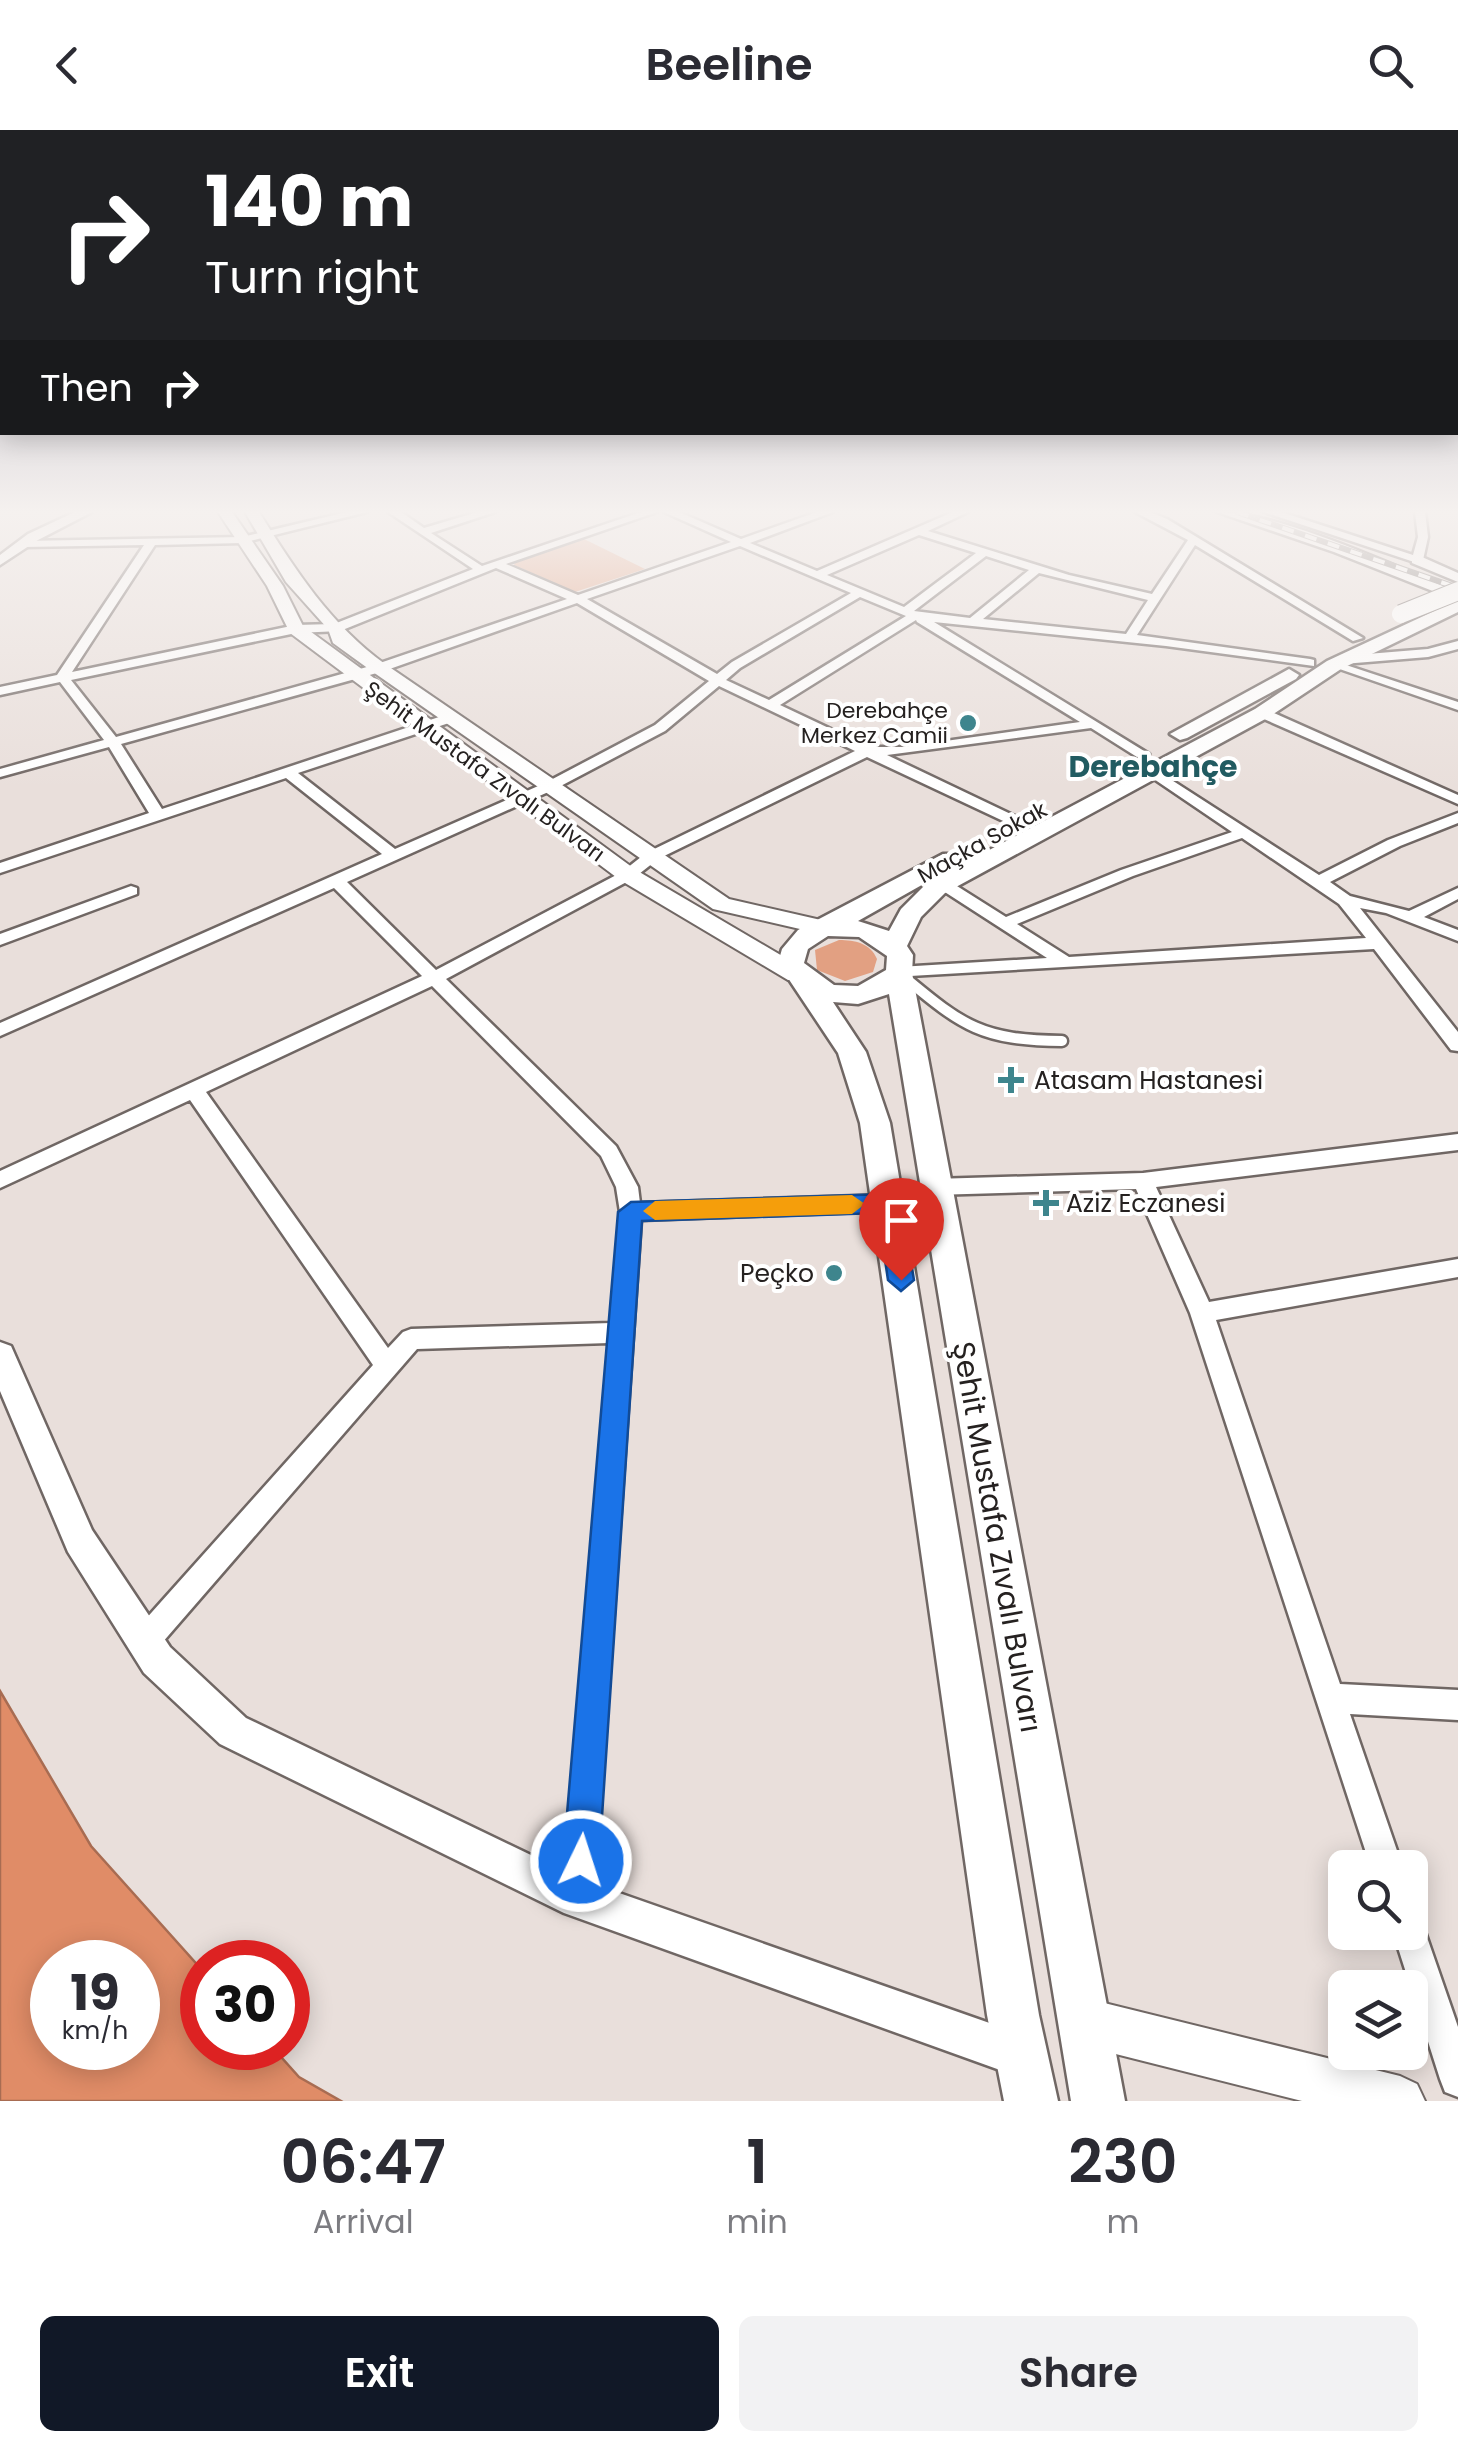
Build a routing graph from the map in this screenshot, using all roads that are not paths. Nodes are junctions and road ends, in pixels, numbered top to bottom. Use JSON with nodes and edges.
{"nodes":[{"id":1,"x":110,"y":604,"type":"edge"},
{"id":2,"x":285,"y":604,"type":"edge"},
{"id":3,"x":314,"y":604,"type":"edge"},
{"id":4,"x":396,"y":604,"type":"edge"},
{"id":5,"x":568,"y":604,"type":"edge"},
{"id":6,"x":587,"y":604,"type":"edge"},
{"id":7,"x":839,"y":604,"type":"edge"},
{"id":8,"x":883,"y":604,"type":"edge"},
{"id":9,"x":922,"y":604,"type":"edge"},
{"id":10,"x":994,"y":604,"type":"edge"},
{"id":11,"x":1150,"y":604,"type":"edge"},
{"id":12,"x":1301,"y":604,"type":"edge"},
{"id":13,"x":1437,"y":604,"type":"edge"},
{"id":14,"x":1458,"y":605,"type":"edge"},
{"id":15,"x":910,"y":614,"type":"junction"},
{"id":16,"x":1408,"y":618,"type":"junction"},
{"id":17,"x":970,"y":623,"type":"junction"},
{"id":18,"x":296,"y":628,"type":"junction"},
{"id":19,"x":336,"y":628,"type":"junction"},
{"id":20,"x":1357,"y":638,"type":"junction"},
{"id":21,"x":1129,"y":639,"type":"junction"},
{"id":22,"x":1458,"y":645,"type":"edge"},
{"id":23,"x":1441,"y":649,"type":"junction"},
{"id":24,"x":1458,"y":658,"type":"edge"},
{"id":25,"x":1310,"y":663,"type":"junction"},
{"id":26,"x":1339,"y":663,"type":"junction"},
{"id":27,"x":379,"y":668,"type":"junction"},
{"id":28,"x":354,"y":674,"type":"junction"},
{"id":29,"x":62,"y":677,"type":"junction"},
{"id":30,"x":721,"y":682,"type":"junction"},
{"id":31,"x":0,"y":690,"type":"edge"},
{"id":32,"x":770,"y":705,"type":"junction"},
{"id":33,"x":1458,"y":706,"type":"edge"},
{"id":34,"x":1262,"y":713,"type":"junction"},
{"id":35,"x":450,"y":718,"type":"junction"},
{"id":36,"x":1092,"y":724,"type":"junction"},
{"id":37,"x":429,"y":726,"type":"junction"},
{"id":38,"x":113,"y":742,"type":"junction"},
{"id":39,"x":867,"y":751,"type":"junction"},
{"id":40,"x":1147,"y":763,"type":"junction"},
{"id":41,"x":0,"y":773,"type":"edge"},
{"id":42,"x":290,"y":774,"type":"junction"},
{"id":43,"x":550,"y":786,"type":"junction"},
{"id":44,"x":525,"y":796,"type":"junction"},
{"id":45,"x":1456,"y":797,"type":"edge"},
{"id":46,"x":157,"y":814,"type":"junction"},
{"id":47,"x":1458,"y":818,"type":"edge"},
{"id":48,"x":1016,"y":822,"type":"junction"},
{"id":49,"x":1243,"y":833,"type":"junction"},
{"id":50,"x":393,"y":855,"type":"junction"},
{"id":51,"x":652,"y":856,"type":"junction"},
{"id":52,"x":0,"y":868,"type":"edge"},
{"id":53,"x":628,"y":876,"type":"junction"},
{"id":54,"x":336,"y":880,"type":"junction"},
{"id":55,"x":1318,"y":882,"type":"junction"},
{"id":56,"x":943,"y":884,"type":"junction"},
{"id":57,"x":131,"y":892,"type":"dead end"},
{"id":58,"x":1458,"y":893,"type":"edge"},
{"id":59,"x":1345,"y":900,"type":"junction"},
{"id":60,"x":1412,"y":916,"type":"junction"},
{"id":61,"x":1005,"y":924,"type":"junction"},
{"id":62,"x":826,"y":928,"type":"junction"},
{"id":63,"x":1458,"y":936,"type":"edge"},
{"id":64,"x":0,"y":940,"type":"edge"},
{"id":65,"x":1378,"y":943,"type":"junction"},
{"id":66,"x":896,"y":960,"type":"junction"},
{"id":67,"x":1065,"y":962,"type":"junction"},
{"id":68,"x":436,"y":977,"type":"junction"},
{"id":69,"x":803,"y":980,"type":"junction"},
{"id":70,"x":0,"y":1030,"type":"edge"},
{"id":71,"x":1062,"y":1041,"type":"dead end"},
{"id":72,"x":1458,"y":1045,"type":"edge"},
{"id":73,"x":194,"y":1090,"type":"junction"},
{"id":74,"x":1458,"y":1142,"type":"edge"},
{"id":75,"x":0,"y":1180,"type":"edge"},
{"id":76,"x":1142,"y":1180,"type":"junction"},
{"id":77,"x":934,"y":1187,"type":"junction"},
{"id":78,"x":889,"y":1203,"type":"junction"},
{"id":79,"x":631,"y":1212,"type":"junction"},
{"id":80,"x":1454,"y":1275,"type":"edge"},
{"id":81,"x":1202,"y":1313,"type":"junction"},
{"id":82,"x":621,"y":1333,"type":"junction"},
{"id":83,"x":0,"y":1354,"type":"edge"},
{"id":84,"x":387,"y":1366,"type":"junction"},
{"id":85,"x":145,"y":1641,"type":"junction"},
{"id":86,"x":1331,"y":1698,"type":"junction"},
{"id":87,"x":1458,"y":1705,"type":"edge"},
{"id":88,"x":1382,"y":1850,"type":"edge"},
{"id":89,"x":578,"y":1899,"type":"junction"},
{"id":90,"x":1415,"y":1950,"type":"edge"},
{"id":91,"x":1084,"y":2022,"type":"junction"},
{"id":92,"x":1022,"y":2056,"type":"junction"},
{"id":93,"x":1458,"y":2079,"type":"edge"},
{"id":94,"x":1031,"y":2101,"type":"edge"},
{"id":95,"x":1098,"y":2101,"type":"edge"},
{"id":96,"x":1400,"y":2101,"type":"edge"}],
"edges":[{"from":1,"to":29,"type":"street"},
{"from":2,"to":18,"type":"main road","name":"Şehit Mustafa Zıvalı Bulvarı"},
{"from":3,"to":19,"type":"main road","name":"Şehit Mustafa Zıvalı Bulvarı"},
{"from":4,"to":19,"type":"street"},
{"from":5,"to":27,"type":"street"},
{"from":6,"to":30,"type":"street"},
{"from":7,"to":30,"type":"street"},
{"from":8,"to":15,"type":"street"},
{"from":9,"to":15,"type":"street"},
{"from":10,"to":17,"type":"street"},
{"from":11,"to":21,"type":"street"},
{"from":12,"to":20,"type":"street"},
{"from":13,"to":16,"type":"main road","name":"Maçka Sokak","bridge":true},
{"from":14,"to":16,"type":"main road","name":"Maçka Sokak"},
{"from":15,"to":17,"type":"street"},
{"from":15,"to":32,"type":"street"},
{"from":15,"to":36,"type":"street"},
{"from":16,"to":20,"type":"main road","name":"Maçka Sokak"},
{"from":16,"to":26,"type":"main road","name":"Maçka Sokak"},
{"from":17,"to":21,"type":"street"},
{"from":18,"to":19,"type":"street"},
{"from":18,"to":28,"type":"main road","name":"Şehit Mustafa Zıvalı Bulvarı"},
{"from":18,"to":29,"type":"street"},
{"from":19,"to":27,"type":"main road","name":"Şehit Mustafa Zıvalı Bulvarı"},
{"from":20,"to":25,"type":"main road","name":"Maçka Sokak"},
{"from":21,"to":25,"type":"street"},
{"from":22,"to":23,"type":"street"},
{"from":23,"to":24,"type":"street"},
{"from":23,"to":26,"type":"street"},
{"from":25,"to":40,"type":"main road","name":"Maçka Sokak"},
{"from":26,"to":33,"type":"street"},
{"from":26,"to":34,"type":"main road","name":"Maçka Sokak"},
{"from":27,"to":28,"type":"street"},
{"from":27,"to":35,"type":"main road","name":"Şehit Mustafa Zıvalı Bulvarı"},
{"from":28,"to":37,"type":"main road","name":"Şehit Mustafa Zıvalı Bulvarı"},
{"from":28,"to":38,"type":"street"},
{"from":29,"to":31,"type":"street"},
{"from":29,"to":38,"type":"street"},
{"from":30,"to":32,"type":"street"},
{"from":30,"to":43,"type":"street"},
{"from":32,"to":39,"type":"street"},
{"from":34,"to":40,"type":"main road","name":"Maçka Sokak"},
{"from":34,"to":45,"type":"street"},
{"from":35,"to":37,"type":"street"},
{"from":35,"to":43,"type":"main road","name":"Şehit Mustafa Zıvalı Bulvarı"},
{"from":36,"to":39,"type":"street"},
{"from":36,"to":40,"type":"street"},
{"from":37,"to":42,"type":"street"},
{"from":37,"to":44,"type":"main road","name":"Şehit Mustafa Zıvalı Bulvarı"},
{"from":38,"to":41,"type":"street"},
{"from":38,"to":46,"type":"street"},
{"from":39,"to":48,"type":"street"},
{"from":39,"to":51,"type":"street"},
{"from":40,"to":48,"type":"main road","name":"Maçka Sokak"},
{"from":40,"to":49,"type":"street"},
{"from":40,"to":56,"type":"main road","name":"Maçka Sokak"},
{"from":42,"to":46,"type":"street"},
{"from":42,"to":50,"type":"street"},
{"from":43,"to":44,"type":"street"},
{"from":43,"to":51,"type":"main road","name":"Şehit Mustafa Zıvalı Bulvarı"},
{"from":44,"to":50,"type":"street"},
{"from":44,"to":53,"type":"main road","name":"Şehit Mustafa Zıvalı Bulvarı"},
{"from":46,"to":52,"type":"street"},
{"from":47,"to":55,"type":"street"},
{"from":48,"to":62,"type":"main road","name":"Maçka Sokak"},
{"from":49,"to":55,"type":"street"},
{"from":49,"to":61,"type":"street"},
{"from":50,"to":54,"type":"street"},
{"from":51,"to":53,"type":"street"},
{"from":51,"to":62,"type":"main road","name":"Şehit Mustafa Zıvalı Bulvarı"},
{"from":53,"to":68,"type":"street"},
{"from":53,"to":69,"type":"main road","name":"Şehit Mustafa Zıvalı Bulvarı"},
{"from":54,"to":68,"type":"street"},
{"from":54,"to":70,"type":"street"},
{"from":55,"to":59,"type":"street"},
{"from":56,"to":61,"type":"street"},
{"from":56,"to":66,"type":"main road","name":"Maçka Sokak"},
{"from":57,"to":64,"type":"street"},
{"from":58,"to":60,"type":"street"},
{"from":59,"to":60,"type":"street"},
{"from":59,"to":65,"type":"street"},
{"from":60,"to":63,"type":"street"},
{"from":61,"to":67,"type":"street"},
{"from":62,"to":66,"type":"main road"},
{"from":62,"to":69,"type":"main road"},
{"from":65,"to":67,"type":"street"},
{"from":65,"to":72,"type":"street"},
{"from":66,"to":67,"type":"street"},
{"from":66,"to":69,"type":"main road"},
{"from":66,"to":71,"type":"lane"},
{"from":66,"to":77,"type":"main road","name":"Şehit Mustafa Zıvalı Bulvarı"},
{"from":68,"to":73,"type":"street"},
{"from":68,"to":79,"type":"street"},
{"from":69,"to":78,"type":"main road","name":"Şehit Mustafa Zıvalı Bulvarı"},
{"from":73,"to":75,"type":"street"},
{"from":73,"to":84,"type":"street"},
{"from":74,"to":76,"type":"street"},
{"from":76,"to":77,"type":"street"},
{"from":76,"to":81,"type":"street"},
{"from":77,"to":91,"type":"main road","name":"Şehit Mustafa Zıvalı Bulvarı"},
{"from":78,"to":79,"type":"street"},
{"from":78,"to":92,"type":"main road","name":"Şehit Mustafa Zıvalı Bulvarı"},
{"from":79,"to":82,"type":"street"},
{"from":80,"to":81,"type":"street"},
{"from":81,"to":86,"type":"street"},
{"from":82,"to":84,"type":"street"},
{"from":82,"to":89,"type":"street"},
{"from":83,"to":85,"type":"street"},
{"from":84,"to":85,"type":"street"},
{"from":85,"to":89,"type":"street"},
{"from":86,"to":87,"type":"street"},
{"from":86,"to":88,"type":"street"},
{"from":89,"to":92,"type":"street"},
{"from":90,"to":93,"type":"street"},
{"from":91,"to":95,"type":"main road","name":"Şehit Mustafa Zıvalı Bulvarı"},
{"from":91,"to":96,"type":"main road"},
{"from":92,"to":94,"type":"main road","name":"Şehit Mustafa Zıvalı Bulvarı"}]}
